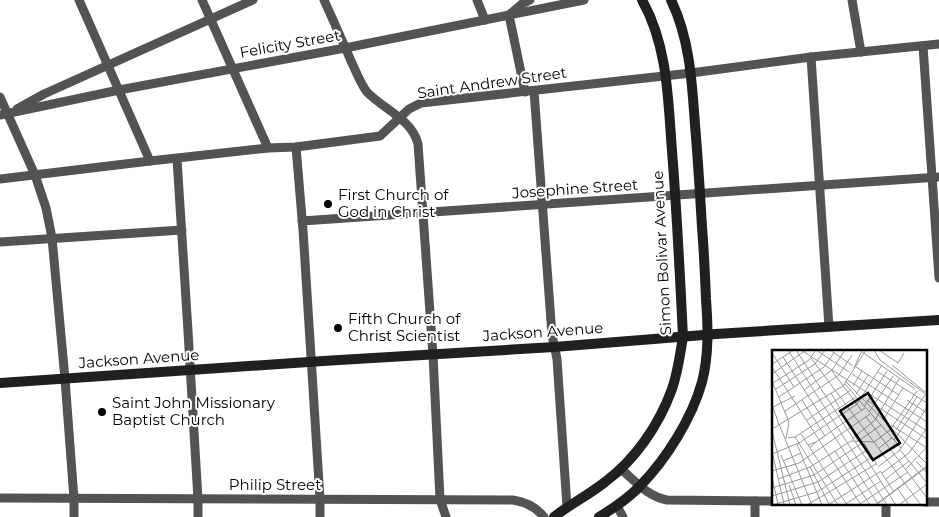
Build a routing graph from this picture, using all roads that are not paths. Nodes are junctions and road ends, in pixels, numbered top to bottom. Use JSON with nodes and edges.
{"nodes":[{"id":1,"x":79,"y":0,"type":"edge"},
{"id":2,"x":202,"y":0,"type":"edge"},
{"id":3,"x":253,"y":0,"type":"edge"},
{"id":4,"x":324,"y":0,"type":"edge"},
{"id":5,"x":477,"y":0,"type":"edge"},
{"id":6,"x":530,"y":0,"type":"edge"},
{"id":7,"x":584,"y":0,"type":"edge"},
{"id":8,"x":642,"y":0,"type":"edge"},
{"id":9,"x":671,"y":0,"type":"edge"},
{"id":10,"x":852,"y":0,"type":"edge"},
{"id":11,"x":509,"y":14,"type":"junction"},
{"id":12,"x":211,"y":19,"type":"junction"},
{"id":13,"x":485,"y":20,"type":"junction"},
{"id":14,"x":939,"y":44,"type":"edge"},
{"id":15,"x":923,"y":46,"type":"junction"},
{"id":16,"x":346,"y":48,"type":"junction"},
{"id":17,"x":862,"y":52,"type":"junction"},
{"id":18,"x":811,"y":57,"type":"junction"},
{"id":19,"x":108,"y":65,"type":"junction"},
{"id":20,"x":233,"y":69,"type":"junction"},
{"id":21,"x":691,"y":73,"type":"junction"},
{"id":22,"x":666,"y":75,"type":"junction"},
{"id":23,"x":119,"y":90,"type":"junction"},
{"id":24,"x":529,"y":91,"type":"junction"},
{"id":25,"x":0,"y":97,"type":"edge"},
{"id":26,"x":4,"y":115,"type":"edge"},
{"id":27,"x":400,"y":118,"type":"junction"},
{"id":28,"x":296,"y":147,"type":"junction"},
{"id":29,"x":268,"y":148,"type":"junction"},
{"id":30,"x":177,"y":159,"type":"junction"},
{"id":31,"x":150,"y":161,"type":"junction"},
{"id":32,"x":35,"y":175,"type":"junction"},
{"id":33,"x":936,"y":177,"type":"edge"},
{"id":34,"x":0,"y":180,"type":"edge"},
{"id":35,"x":819,"y":185,"type":"junction"},
{"id":36,"x":700,"y":194,"type":"junction"},
{"id":37,"x":675,"y":196,"type":"junction"},
{"id":38,"x":543,"y":205,"type":"junction"},
{"id":39,"x":423,"y":213,"type":"junction"},
{"id":40,"x":302,"y":221,"type":"junction"},
{"id":41,"x":182,"y":230,"type":"junction"},
{"id":42,"x":52,"y":238,"type":"junction"},
{"id":43,"x":0,"y":242,"type":"edge"},
{"id":44,"x":939,"y":278,"type":"edge"},
{"id":45,"x":939,"y":320,"type":"edge"},
{"id":46,"x":829,"y":327,"type":"junction"},
{"id":47,"x":708,"y":335,"type":"junction"},
{"id":48,"x":683,"y":337,"type":"junction"},
{"id":49,"x":554,"y":347,"type":"junction"},
{"id":50,"x":433,"y":355,"type":"junction"},
{"id":51,"x":312,"y":362,"type":"junction"},
{"id":52,"x":192,"y":370,"type":"junction"},
{"id":53,"x":65,"y":379,"type":"junction"},
{"id":54,"x":0,"y":384,"type":"edge"},
{"id":55,"x":621,"y":469,"type":"junction"},
{"id":56,"x":640,"y":486,"type":"junction"},
{"id":57,"x":0,"y":498,"type":"edge"},
{"id":58,"x":198,"y":499,"type":"junction"},
{"id":59,"x":320,"y":499,"type":"junction"},
{"id":60,"x":440,"y":499,"type":"junction"},
{"id":61,"x":74,"y":500,"type":"junction"},
{"id":62,"x":755,"y":501,"type":"junction"},
{"id":63,"x":772,"y":501,"type":"edge"},
{"id":64,"x":926,"y":502,"type":"edge"},
{"id":65,"x":939,"y":502,"type":"edge"},
{"id":66,"x":886,"y":504,"type":"edge"},
{"id":67,"x":567,"y":506,"type":"junction"},
{"id":68,"x":617,"y":506,"type":"junction"},
{"id":69,"x":74,"y":517,"type":"edge"},
{"id":70,"x":198,"y":517,"type":"edge"},
{"id":71,"x":320,"y":517,"type":"edge"},
{"id":72,"x":446,"y":517,"type":"edge"},
{"id":73,"x":544,"y":517,"type":"edge"},
{"id":74,"x":554,"y":517,"type":"edge"},
{"id":75,"x":599,"y":517,"type":"edge"},
{"id":76,"x":623,"y":517,"type":"edge"},
{"id":77,"x":755,"y":517,"type":"edge"},
{"id":78,"x":886,"y":517,"type":"edge"}],
"edges":[{"from":1,"to":19,"type":"street"},
{"from":2,"to":12,"type":"street"},
{"from":3,"to":12,"type":"street"},
{"from":4,"to":16,"type":"street"},
{"from":5,"to":13,"type":"street"},
{"from":6,"to":11,"type":"street"},
{"from":7,"to":11,"type":"street","name":"Felicity Street"},
{"from":8,"to":22,"type":"street","name":"Simon Bolivar Avenue"},
{"from":9,"to":21,"type":"street"},
{"from":10,"to":17,"type":"street"},
{"from":11,"to":13,"type":"street","name":"Felicity Street"},
{"from":11,"to":24,"type":"street"},
{"from":12,"to":19,"type":"street"},
{"from":12,"to":20,"type":"street"},
{"from":13,"to":16,"type":"street","name":"Felicity Street"},
{"from":14,"to":15,"type":"street","name":"Saint Andrew Street"},
{"from":15,"to":17,"type":"street","name":"Saint Andrew Street"},
{"from":15,"to":33,"type":"street"},
{"from":16,"to":20,"type":"street","name":"Felicity Street"},
{"from":16,"to":27,"type":"street"},
{"from":17,"to":18,"type":"street","name":"Saint Andrew Street"},
{"from":18,"to":21,"type":"street","name":"Saint Andrew Street"},
{"from":18,"to":35,"type":"street"},
{"from":19,"to":23,"type":"street"},
{"from":19,"to":26,"type":"street"},
{"from":20,"to":23,"type":"street","name":"Felicity Street"},
{"from":20,"to":29,"type":"street"},
{"from":21,"to":22,"type":"street","name":"Saint Andrew Street"},
{"from":21,"to":36,"type":"street"},
{"from":22,"to":24,"type":"street","name":"Saint Andrew Street"},
{"from":22,"to":37,"type":"street","name":"Simon Bolivar Avenue"},
{"from":23,"to":26,"type":"street","name":"Felicity Street"},
{"from":23,"to":31,"type":"street"},
{"from":24,"to":27,"type":"street","name":"Saint Andrew Street"},
{"from":24,"to":38,"type":"street"},
{"from":25,"to":26,"type":"street"},
{"from":26,"to":32,"type":"street"},
{"from":27,"to":28,"type":"street","name":"Saint Andrew Street"},
{"from":27,"to":39,"type":"street"},
{"from":28,"to":29,"type":"street","name":"Saint Andrew Street"},
{"from":28,"to":40,"type":"street"},
{"from":29,"to":30,"type":"street","name":"Saint Andrew Street"},
{"from":30,"to":31,"type":"street","name":"Saint Andrew Street"},
{"from":30,"to":41,"type":"street"},
{"from":31,"to":32,"type":"street","name":"Saint Andrew Street"},
{"from":32,"to":34,"type":"street","name":"Saint Andrew Street"},
{"from":32,"to":42,"type":"street"},
{"from":33,"to":35,"type":"street","name":"Josephine Street"},
{"from":33,"to":44,"type":"street"},
{"from":35,"to":36,"type":"street","name":"Josephine Street"},
{"from":35,"to":46,"type":"street"},
{"from":36,"to":37,"type":"street","name":"Josephine Street"},
{"from":36,"to":47,"type":"street"},
{"from":37,"to":38,"type":"street","name":"Josephine Street"},
{"from":37,"to":48,"type":"street","name":"Simon Bolivar Avenue"},
{"from":38,"to":39,"type":"street","name":"Josephine Street"},
{"from":38,"to":49,"type":"street"},
{"from":39,"to":40,"type":"street","name":"Josephine Street"},
{"from":39,"to":50,"type":"street"},
{"from":40,"to":51,"type":"street"},
{"from":41,"to":42,"type":"street"},
{"from":41,"to":52,"type":"street"},
{"from":42,"to":43,"type":"street"},
{"from":42,"to":53,"type":"street"},
{"from":45,"to":46,"type":"street","name":"Jackson Avenue"},
{"from":46,"to":47,"type":"street","name":"Jackson Avenue"},
{"from":47,"to":48,"type":"street","name":"Jackson Avenue"},
{"from":47,"to":56,"type":"street"},
{"from":48,"to":49,"type":"street","name":"Jackson Avenue"},
{"from":48,"to":55,"type":"street","name":"Simon Bolivar Avenue"},
{"from":49,"to":50,"type":"street","name":"Jackson Avenue"},
{"from":49,"to":67,"type":"street"},
{"from":50,"to":51,"type":"street","name":"Jackson Avenue"},
{"from":50,"to":60,"type":"street"},
{"from":51,"to":52,"type":"street","name":"Jackson Avenue"},
{"from":51,"to":59,"type":"street"},
{"from":52,"to":53,"type":"street","name":"Jackson Avenue"},
{"from":52,"to":58,"type":"street"},
{"from":53,"to":54,"type":"street","name":"Jackson Avenue"},
{"from":53,"to":61,"type":"street"},
{"from":55,"to":56,"type":"street"},
{"from":55,"to":67,"type":"street","name":"Simon Bolivar Avenue"},
{"from":56,"to":62,"type":"street"},
{"from":56,"to":68,"type":"street"},
{"from":57,"to":61,"type":"street","name":"Philip Street"},
{"from":58,"to":59,"type":"street","name":"Philip Street"},
{"from":58,"to":61,"type":"street","name":"Philip Street"},
{"from":58,"to":70,"type":"street"},
{"from":59,"to":60,"type":"street","name":"Philip Street"},
{"from":59,"to":71,"type":"street"},
{"from":60,"to":72,"type":"street"},
{"from":60,"to":73,"type":"street","name":"Philip Street"},
{"from":61,"to":69,"type":"street"},
{"from":62,"to":63,"type":"street"},
{"from":62,"to":77,"type":"street"},
{"from":64,"to":65,"type":"street"},
{"from":66,"to":78,"type":"street"},
{"from":67,"to":74,"type":"street","name":"Simon Bolivar Avenue"},
{"from":68,"to":75,"type":"street"},
{"from":68,"to":76,"type":"street"}]}
